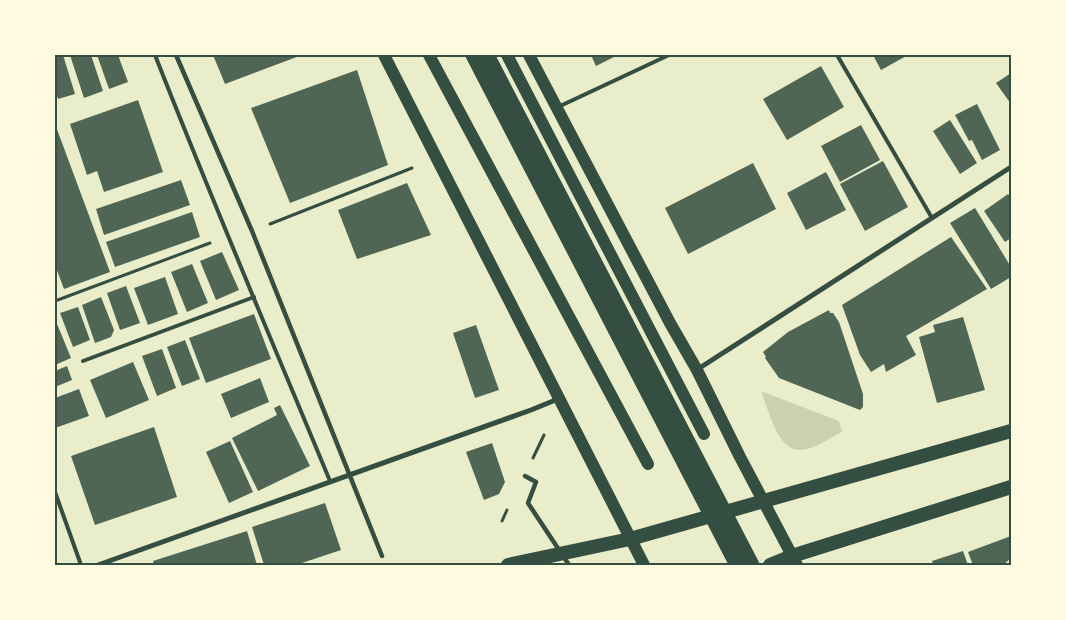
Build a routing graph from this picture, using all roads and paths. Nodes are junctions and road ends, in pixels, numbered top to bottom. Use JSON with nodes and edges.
{"nodes":[{"id":1,"x":155,"y":55,"type":"edge"},
{"id":2,"x":176,"y":55,"type":"edge"},
{"id":3,"x":384,"y":55,"type":"edge"},
{"id":4,"x":429,"y":55,"type":"edge"},
{"id":5,"x":473,"y":55,"type":"edge"},
{"id":6,"x":487,"y":55,"type":"edge"},
{"id":7,"x":507,"y":55,"type":"edge"},
{"id":8,"x":530,"y":55,"type":"edge"},
{"id":9,"x":669,"y":55,"type":"edge"},
{"id":10,"x":837,"y":55,"type":"edge"},
{"id":11,"x":557,"y":107,"type":"junction"},
{"id":12,"x":1011,"y":168,"type":"edge"},
{"id":13,"x":932,"y":218,"type":"junction"},
{"id":14,"x":254,"y":297,"type":"junction"},
{"id":15,"x":83,"y":362,"type":"dead end"},
{"id":16,"x":697,"y":370,"type":"junction"},
{"id":17,"x":558,"y":398,"type":"junction"},
{"id":18,"x":1011,"y":431,"type":"edge"},
{"id":19,"x":704,"y":434,"type":"dead end"},
{"id":20,"x":648,"y":464,"type":"dead end"},
{"id":21,"x":350,"y":474,"type":"junction"},
{"id":22,"x":525,"y":476,"type":"dead end"},
{"id":23,"x":330,"y":481,"type":"junction"},
{"id":24,"x":1011,"y":487,"type":"edge"},
{"id":25,"x":55,"y":492,"type":"edge"},
{"id":26,"x":763,"y":501,"type":"junction"},
{"id":27,"x":630,"y":539,"type":"junction"},
{"id":28,"x":382,"y":556,"type":"dead end"},
{"id":29,"x":795,"y":560,"type":"edge"},
{"id":30,"x":81,"y":565,"type":"edge"},
{"id":31,"x":98,"y":565,"type":"edge"},
{"id":32,"x":508,"y":565,"type":"edge"},
{"id":33,"x":569,"y":565,"type":"edge"},
{"id":34,"x":644,"y":565,"type":"edge"},
{"id":35,"x":737,"y":565,"type":"edge"},
{"id":36,"x":752,"y":565,"type":"edge"},
{"id":37,"x":770,"y":565,"type":"edge"}],
"edges":[{"from":1,"to":14,"type":"lane"},
{"from":2,"to":21,"type":"street"},
{"from":3,"to":17,"type":"main road"},
{"from":4,"to":20,"type":"main road"},
{"from":5,"to":35,"type":"highway"},
{"from":6,"to":36,"type":"highway"},
{"from":7,"to":19,"type":"main road"},
{"from":8,"to":11,"type":"main road"},
{"from":9,"to":11,"type":"lane"},
{"from":10,"to":13,"type":"lane"},
{"from":11,"to":16,"type":"main road"},
{"from":12,"to":13,"type":"street"},
{"from":13,"to":16,"type":"street"},
{"from":14,"to":15,"type":"lane"},
{"from":14,"to":23,"type":"lane"},
{"from":16,"to":26,"type":"main road"},
{"from":17,"to":21,"type":"street"},
{"from":17,"to":27,"type":"main road"},
{"from":18,"to":26,"type":"highway"},
{"from":21,"to":23,"type":"street"},
{"from":21,"to":28,"type":"street"},
{"from":22,"to":33,"type":"street"},
{"from":23,"to":31,"type":"street"},
{"from":24,"to":29,"type":"highway"},
{"from":25,"to":30,"type":"lane"},
{"from":26,"to":27,"type":"highway"},
{"from":26,"to":29,"type":"main road"},
{"from":27,"to":32,"type":"highway"},
{"from":27,"to":34,"type":"main road"},
{"from":29,"to":37,"type":"highway"}]}
